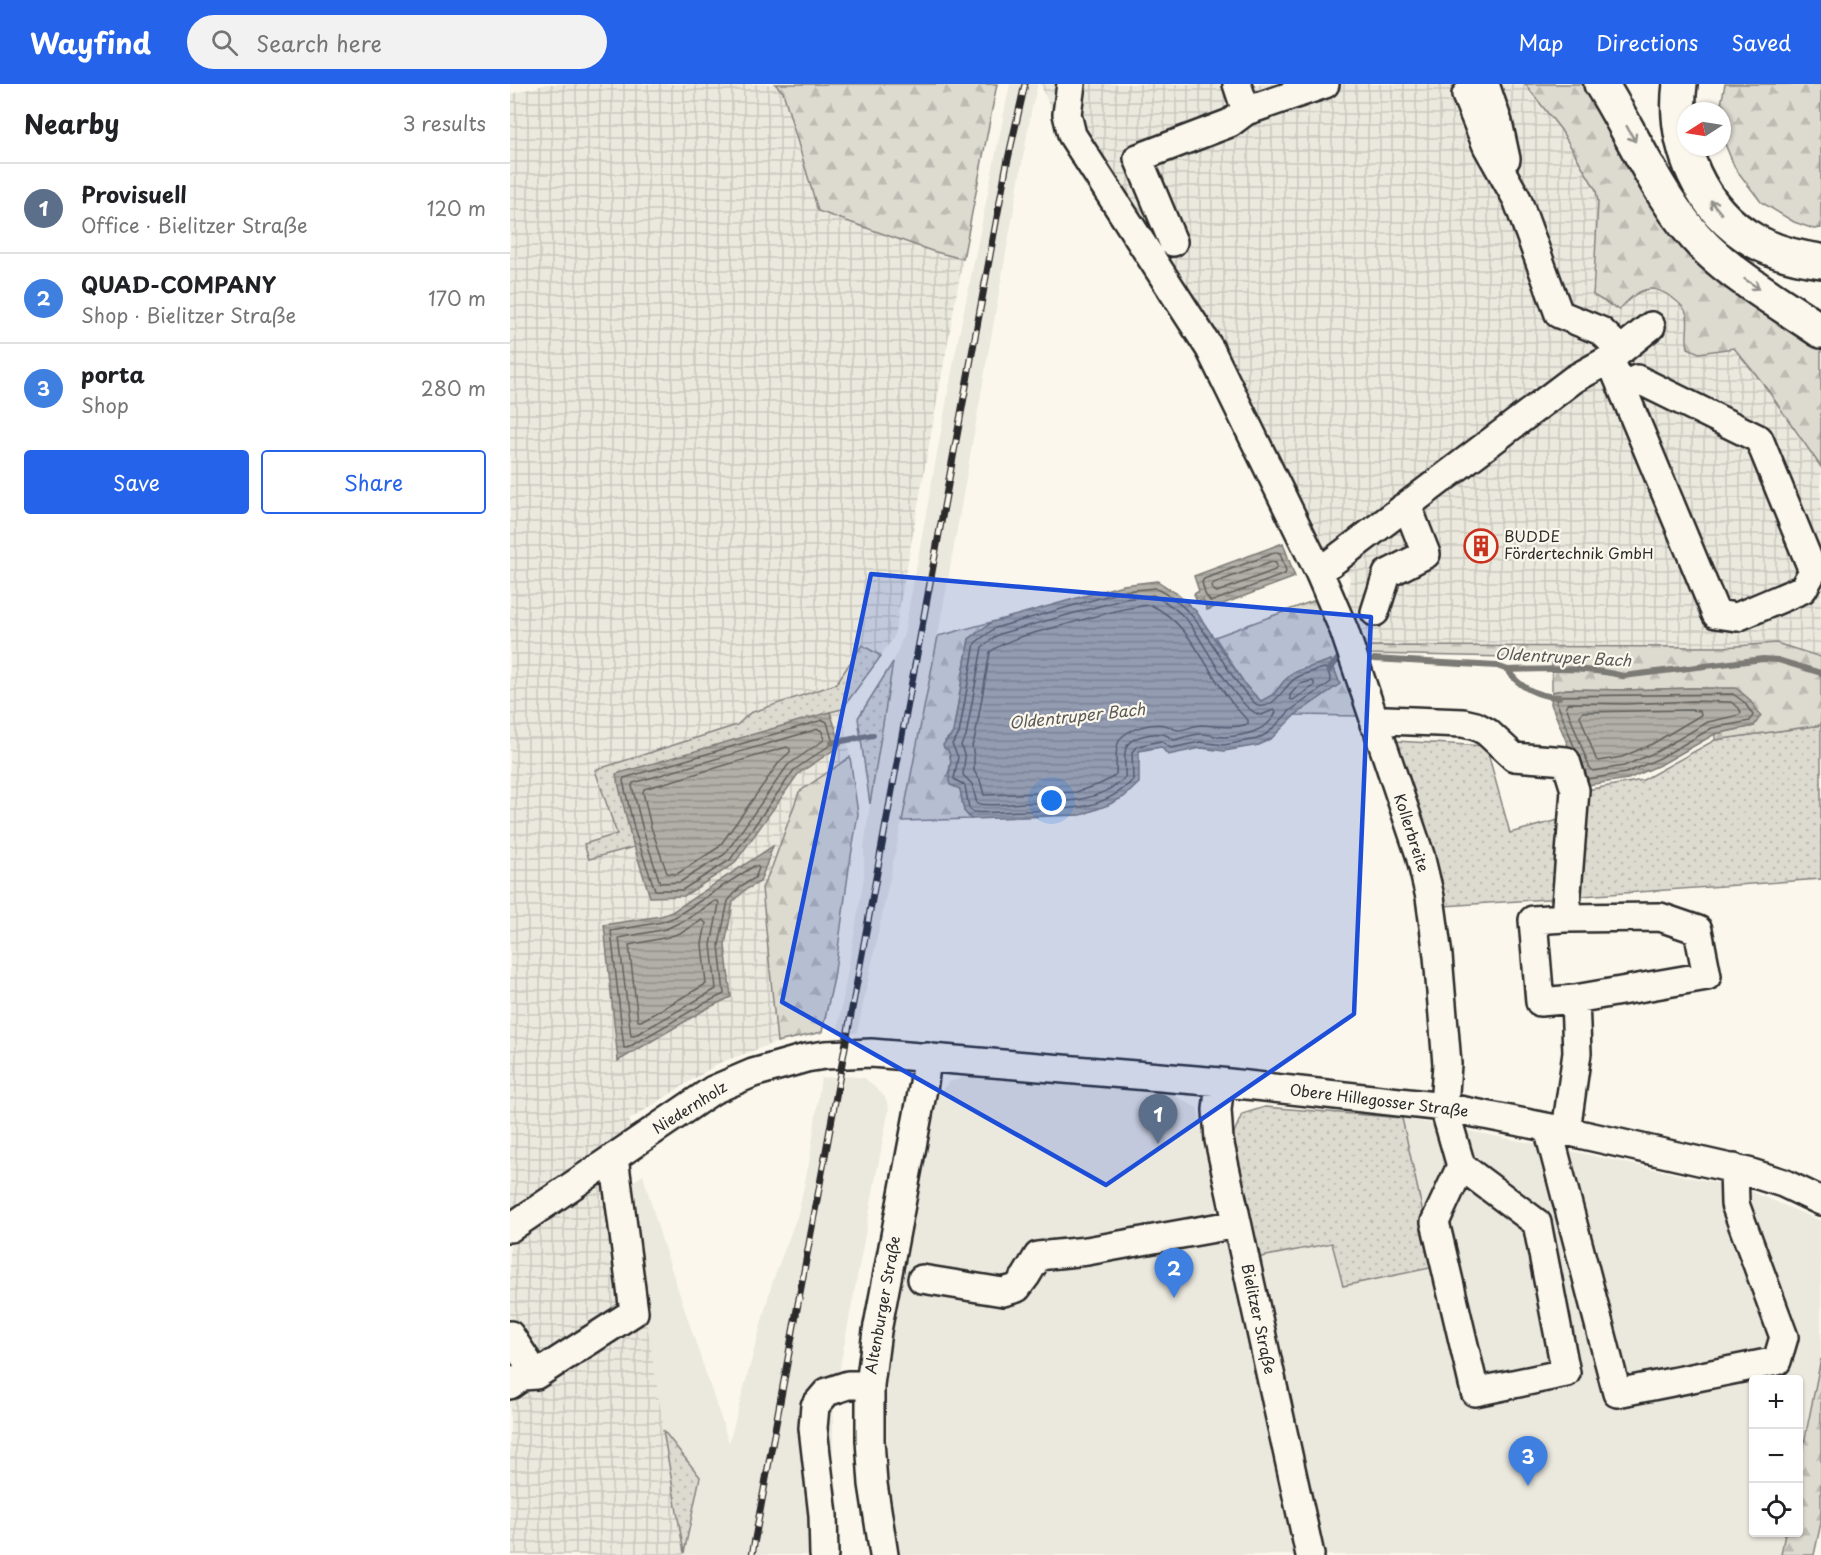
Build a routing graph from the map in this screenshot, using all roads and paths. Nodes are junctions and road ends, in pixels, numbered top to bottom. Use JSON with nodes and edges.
{"nodes":[{"id":1,"x":1071,"y":84,"type":"edge"},
{"id":2,"x":1237,"y":84,"type":"edge"},
{"id":3,"x":1325,"y":84,"type":"edge"},
{"id":4,"x":1601,"y":84,"type":"edge"},
{"id":5,"x":1680,"y":84,"type":"edge"},
{"id":6,"x":1475,"y":89,"type":"edge"},
{"id":7,"x":1246,"y":111,"type":"junction"},
{"id":8,"x":1138,"y":158,"type":"junction"},
{"id":9,"x":1126,"y":218,"type":"junction"},
{"id":10,"x":1173,"y":243,"type":"dead end"},
{"id":11,"x":1821,"y":261,"type":"edge"},
{"id":12,"x":1651,"y":326,"type":"dead end"},
{"id":13,"x":1821,"y":331,"type":"edge"},
{"id":14,"x":1616,"y":354,"type":"junction"},
{"id":15,"x":1621,"y":386,"type":"junction"},
{"id":16,"x":1404,"y":507,"type":"junction"},
{"id":17,"x":1319,"y":572,"type":"junction"},
{"id":18,"x":1375,"y":612,"type":"dead end"},
{"id":19,"x":1374,"y":724,"type":"junction"},
{"id":20,"x":1565,"y":918,"type":"junction"},
{"id":21,"x":1575,"y":999,"type":"junction"},
{"id":22,"x":927,"y":1057,"type":"junction"},
{"id":23,"x":1220,"y":1082,"type":"junction"},
{"id":24,"x":1444,"y":1107,"type":"junction"},
{"id":25,"x":1557,"y":1129,"type":"junction"},
{"id":26,"x":608,"y":1161,"type":"junction"},
{"id":27,"x":1461,"y":1166,"type":"junction"},
{"id":28,"x":1734,"y":1168,"type":"junction"},
{"id":29,"x":1821,"y":1201,"type":"edge"},
{"id":30,"x":1237,"y":1224,"type":"junction"},
{"id":31,"x":510,"y":1228,"type":"edge"},
{"id":32,"x":922,"y":1278,"type":"dead end"},
{"id":33,"x":510,"y":1335,"type":"edge"},
{"id":34,"x":536,"y":1375,"type":"junction"},
{"id":35,"x":510,"y":1385,"type":"edge"},
{"id":36,"x":870,"y":1385,"type":"junction"},
{"id":37,"x":824,"y":1555,"type":"edge"},
{"id":38,"x":884,"y":1555,"type":"edge"},
{"id":39,"x":1310,"y":1555,"type":"edge"}],
"edges":[{"from":1,"to":9,"type":"street","name":"Kollerbreite"},
{"from":2,"to":7,"type":"street"},
{"from":3,"to":7,"type":"street"},
{"from":4,"to":13,"type":"highway","one_way":true},
{"from":11,"to":5,"type":"highway","one_way":true},
{"from":6,"to":14,"type":"street"},
{"from":7,"to":8,"type":"street"},
{"from":8,"to":9,"type":"street"},
{"from":8,"to":10,"type":"street"},
{"from":9,"to":17,"type":"street","name":"Kollerbreite"},
{"from":12,"to":14,"type":"street"},
{"from":14,"to":15,"type":"street"},
{"from":14,"to":16,"type":"street"},
{"from":15,"to":15,"type":"street"},
{"from":16,"to":17,"type":"street"},
{"from":16,"to":18,"type":"street"},
{"from":17,"to":19,"type":"street","name":"Kollerbreite"},
{"from":19,"to":20,"type":"street"},
{"from":19,"to":24,"type":"street","name":"Kollerbreite"},
{"from":20,"to":21,"type":"street"},
{"from":20,"to":21,"type":"street"},
{"from":21,"to":25,"type":"street"},
{"from":22,"to":23,"type":"street","name":"Obere Hillegosser Straße"},
{"from":22,"to":26,"type":"street","name":"Niedernholz"},
{"from":22,"to":36,"type":"street","name":"Altenburger Straße"},
{"from":23,"to":24,"type":"street","name":"Obere Hillegosser Straße"},
{"from":23,"to":30,"type":"street","name":"Bielitzer Straße"},
{"from":24,"to":25,"type":"street","name":"Obere Hillegosser Straße"},
{"from":24,"to":27,"type":"street"},
{"from":25,"to":28,"type":"street","name":"Obere Hillegosser Straße"},
{"from":25,"to":28,"type":"street"},
{"from":26,"to":31,"type":"street","name":"Niedernholz"},
{"from":26,"to":34,"type":"street"},
{"from":27,"to":27,"type":"street"},
{"from":28,"to":29,"type":"street","name":"Obere Hillegosser Straße"},
{"from":30,"to":32,"type":"street"},
{"from":30,"to":39,"type":"street","name":"Bielitzer Straße"},
{"from":33,"to":34,"type":"street"},
{"from":34,"to":35,"type":"street"},
{"from":36,"to":37,"type":"street"},
{"from":36,"to":38,"type":"street","name":"Altenburger Straße"}]}
